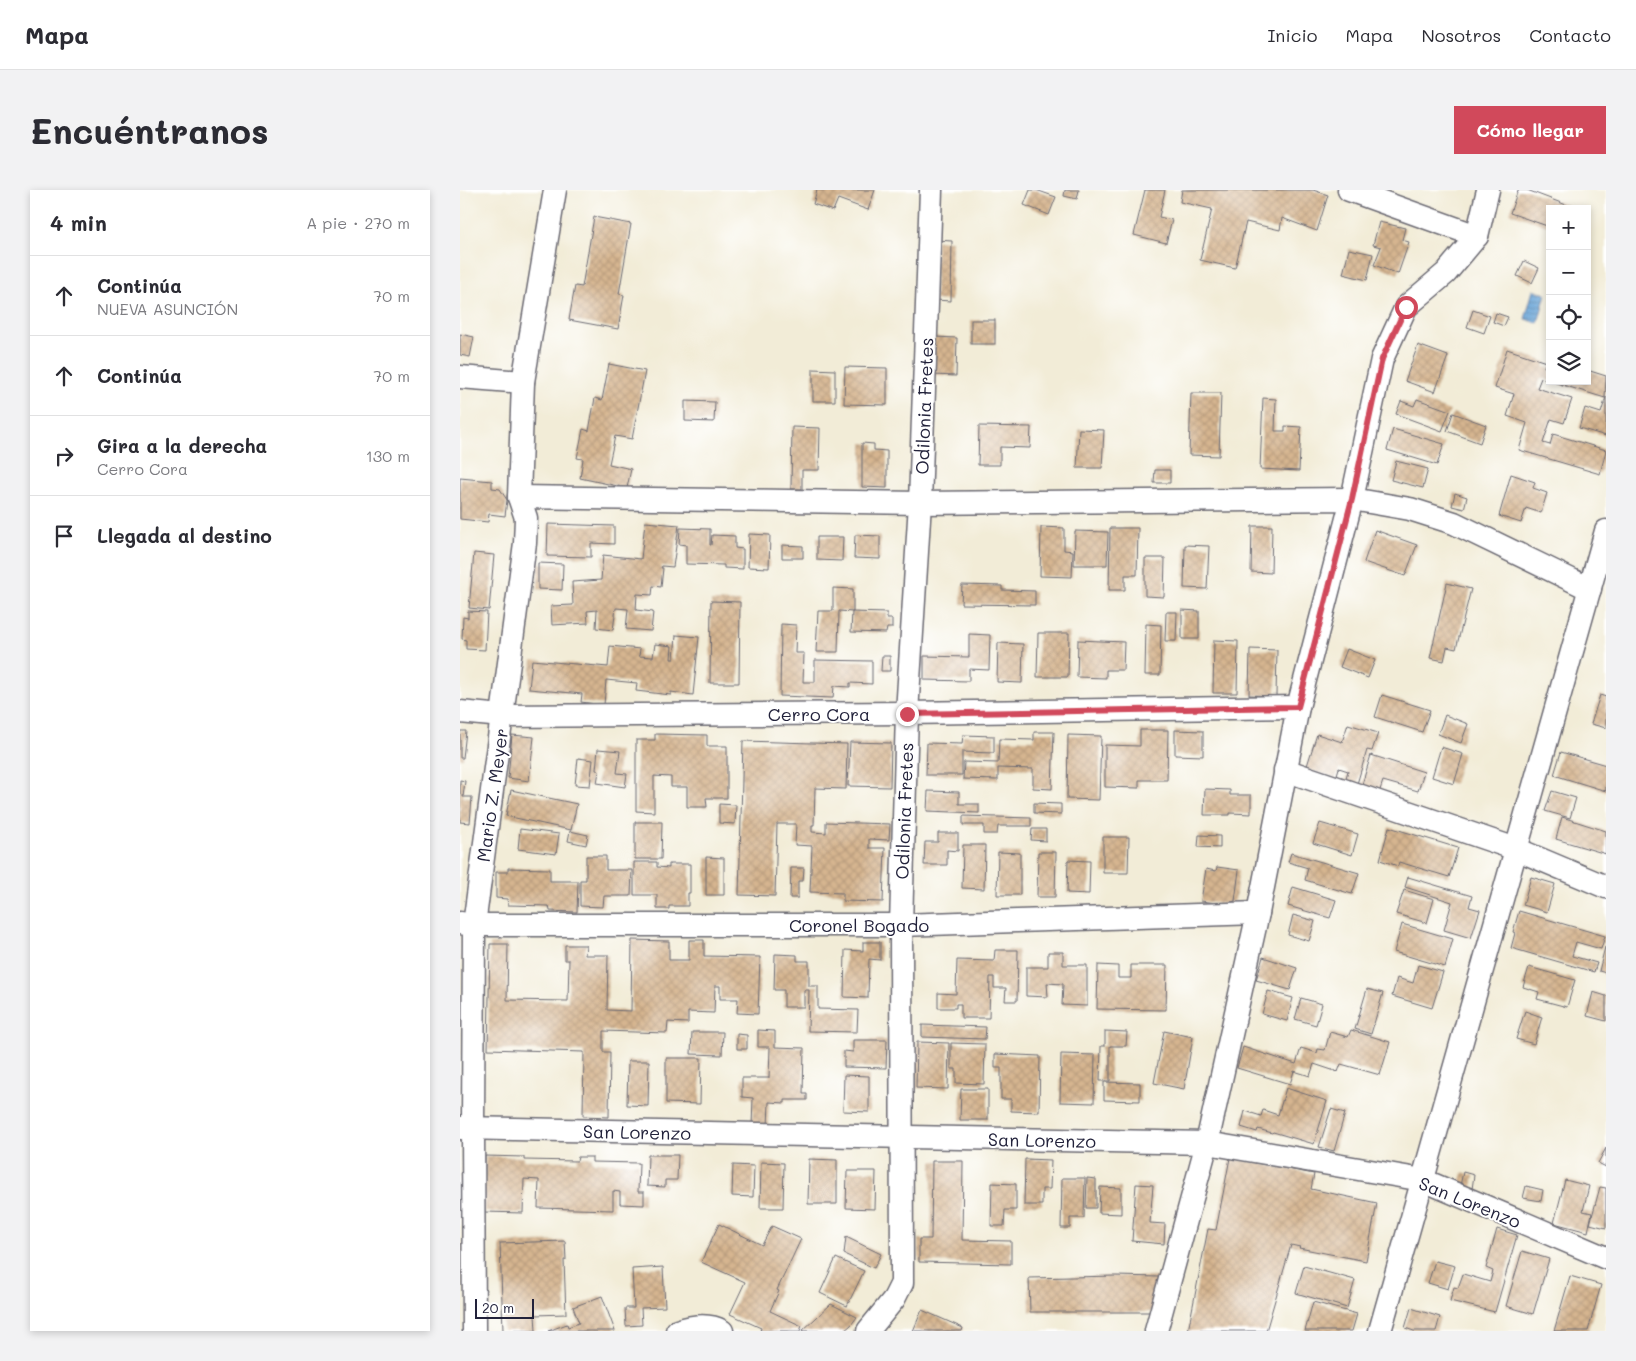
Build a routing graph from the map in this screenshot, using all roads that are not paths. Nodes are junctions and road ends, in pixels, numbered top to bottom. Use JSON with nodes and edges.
{"nodes":[{"id":1,"x":555,"y":190,"type":"edge"},
{"id":2,"x":931,"y":190,"type":"edge"},
{"id":3,"x":1349,"y":190,"type":"edge"},
{"id":4,"x":1488,"y":190,"type":"edge"},
{"id":5,"x":1477,"y":236,"type":"junction"},
{"id":6,"x":460,"y":378,"type":"edge"},
{"id":7,"x":523,"y":382,"type":"junction"},
{"id":8,"x":519,"y":498,"type":"junction"},
{"id":9,"x":1352,"y":499,"type":"junction"},
{"id":10,"x":920,"y":503,"type":"junction"},
{"id":11,"x":1606,"y":531,"type":"edge"},
{"id":12,"x":1590,"y":589,"type":"junction"},
{"id":13,"x":1298,"y":707,"type":"junction"},
{"id":14,"x":460,"y":712,"type":"edge"},
{"id":15,"x":907,"y":714,"type":"junction"},
{"id":16,"x":502,"y":716,"type":"junction"},
{"id":17,"x":1285,"y":770,"type":"junction"},
{"id":18,"x":1516,"y":849,"type":"junction"},
{"id":19,"x":1606,"y":887,"type":"edge"},
{"id":20,"x":1258,"y":913,"type":"junction"},
{"id":21,"x":467,"y":924,"type":"edge"},
{"id":22,"x":901,"y":925,"type":"junction"},
{"id":23,"x":466,"y":1128,"type":"edge"},
{"id":24,"x":901,"y":1138,"type":"junction"},
{"id":25,"x":1207,"y":1143,"type":"junction"},
{"id":26,"x":1422,"y":1180,"type":"junction"},
{"id":27,"x":1606,"y":1258,"type":"edge"},
{"id":28,"x":474,"y":1331,"type":"edge"},
{"id":29,"x":677,"y":1331,"type":"edge"},
{"id":30,"x":722,"y":1331,"type":"edge"},
{"id":31,"x":868,"y":1331,"type":"edge"},
{"id":32,"x":1156,"y":1331,"type":"edge"},
{"id":33,"x":1380,"y":1331,"type":"edge"}],
"edges":[{"from":1,"to":7,"type":"street","name":"Mario Z. Meyer"},
{"from":2,"to":10,"type":"street","name":"Odilonia Fretes"},
{"from":3,"to":5,"type":"street"},
{"from":4,"to":5,"type":"street"},
{"from":5,"to":9,"type":"street"},
{"from":6,"to":7,"type":"street"},
{"from":7,"to":8,"type":"street","name":"Mario Z. Meyer"},
{"from":8,"to":10,"type":"street"},
{"from":8,"to":16,"type":"street","name":"Mario Z. Meyer"},
{"from":9,"to":10,"type":"street"},
{"from":9,"to":12,"type":"street"},
{"from":9,"to":13,"type":"street"},
{"from":10,"to":15,"type":"street","name":"Odilonia Fretes"},
{"from":11,"to":12,"type":"street"},
{"from":12,"to":18,"type":"street"},
{"from":13,"to":15,"type":"street","name":"Cerro Cora"},
{"from":13,"to":17,"type":"street"},
{"from":14,"to":16,"type":"street","name":"Cerro Cora"},
{"from":15,"to":16,"type":"street","name":"Cerro Cora"},
{"from":15,"to":22,"type":"street","name":"Odilonia Fretes"},
{"from":16,"to":21,"type":"street","name":"Mario Z. Meyer"},
{"from":17,"to":18,"type":"street"},
{"from":17,"to":20,"type":"street"},
{"from":18,"to":19,"type":"street"},
{"from":18,"to":26,"type":"street"},
{"from":20,"to":22,"type":"street","name":"Coronel Bogado"},
{"from":20,"to":25,"type":"street"},
{"from":21,"to":22,"type":"street","name":"Coronel Bogado"},
{"from":21,"to":23,"type":"street","name":"Mario Z. Meyer"},
{"from":22,"to":24,"type":"street","name":"Odilonia Fretes"},
{"from":23,"to":24,"type":"street","name":"San Lorenzo"},
{"from":23,"to":28,"type":"street","name":"Mario Z. Meyer"},
{"from":24,"to":25,"type":"street","name":"San Lorenzo"},
{"from":24,"to":31,"type":"street","name":"Odilonia Fretes"},
{"from":25,"to":26,"type":"street","name":"San Lorenzo"},
{"from":25,"to":32,"type":"street"},
{"from":26,"to":27,"type":"street","name":"San Lorenzo"},
{"from":26,"to":33,"type":"street"},
{"from":29,"to":30,"type":"street"}]}
